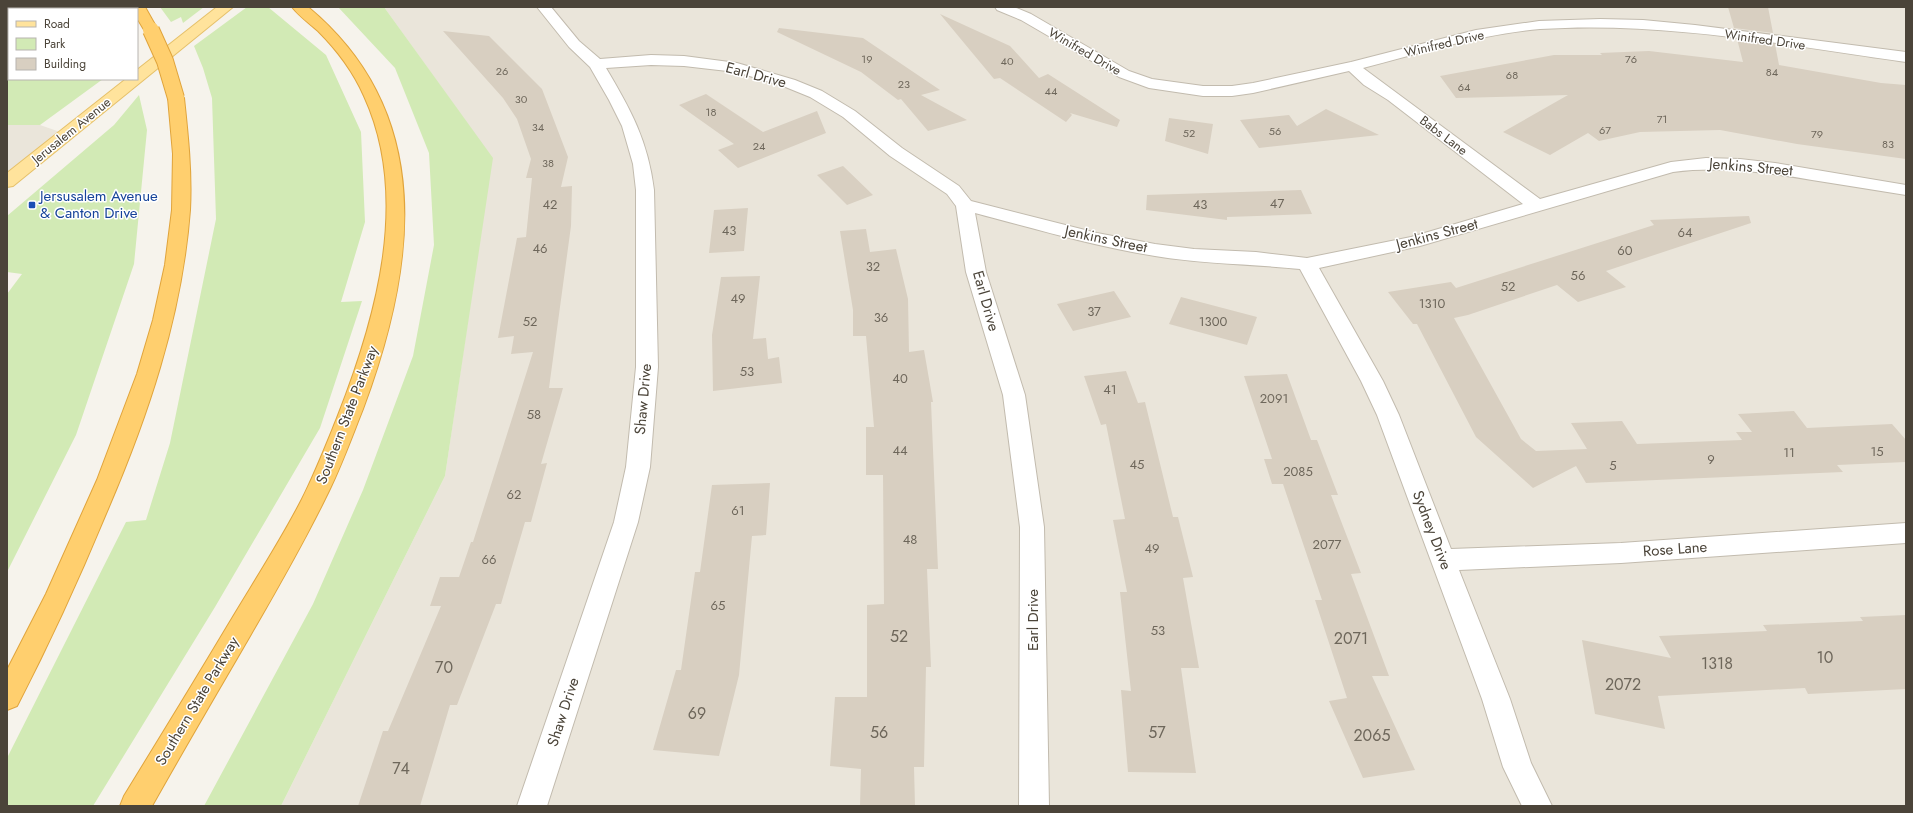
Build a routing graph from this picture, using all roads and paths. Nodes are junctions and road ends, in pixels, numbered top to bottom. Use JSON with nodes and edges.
{"nodes":[{"id":1,"x":138,"y":7,"type":"edge"},
{"id":2,"x":226,"y":7,"type":"edge"},
{"id":3,"x":544,"y":7,"type":"edge"},
{"id":4,"x":1002,"y":7,"type":"edge"},
{"id":5,"x":300,"y":8,"type":"edge"},
{"id":6,"x":1906,"y":57,"type":"edge"},
{"id":7,"x":596,"y":64,"type":"junction"},
{"id":8,"x":1352,"y":66,"type":"junction"},
{"id":9,"x":138,"y":77,"type":"edge"},
{"id":10,"x":135,"y":80,"type":"edge"},
{"id":11,"x":7,"y":182,"type":"edge"},
{"id":12,"x":1906,"y":190,"type":"edge"},
{"id":13,"x":966,"y":205,"type":"junction"},
{"id":14,"x":1537,"y":206,"type":"junction"},
{"id":15,"x":1307,"y":264,"type":"junction"},
{"id":16,"x":1906,"y":533,"type":"edge"},
{"id":17,"x":1443,"y":560,"type":"junction"},
{"id":18,"x":7,"y":697,"type":"edge"},
{"id":19,"x":135,"y":806,"type":"edge"},
{"id":20,"x":532,"y":806,"type":"edge"},
{"id":21,"x":1034,"y":806,"type":"edge"},
{"id":22,"x":1537,"y":806,"type":"edge"}],
"edges":[{"from":1,"to":18,"type":"highway","bridge":true},
{"from":2,"to":9,"type":"main road","name":"Jerusalem Avenue"},
{"from":3,"to":7,"type":"street","name":"Shaw Drive"},
{"from":4,"to":8,"type":"street","name":"Winifred Drive"},
{"from":5,"to":19,"type":"highway","name":"Southern State Parkway"},
{"from":6,"to":8,"type":"street","name":"Winifred Drive"},
{"from":7,"to":13,"type":"street","name":"Earl Drive"},
{"from":7,"to":20,"type":"street","name":"Shaw Drive"},
{"from":8,"to":14,"type":"street","name":"Babs Lane"},
{"from":10,"to":11,"type":"main road","name":"Jerusalem Avenue"},
{"from":12,"to":14,"type":"street","name":"Jenkins Street"},
{"from":13,"to":15,"type":"street","name":"Jenkins Street"},
{"from":13,"to":21,"type":"street","name":"Earl Drive"},
{"from":14,"to":15,"type":"street","name":"Jenkins Street"},
{"from":15,"to":17,"type":"street","name":"Sydney Drive"},
{"from":16,"to":17,"type":"street","name":"Rose Lane"},
{"from":17,"to":22,"type":"street","name":"Sydney Drive"}]}
